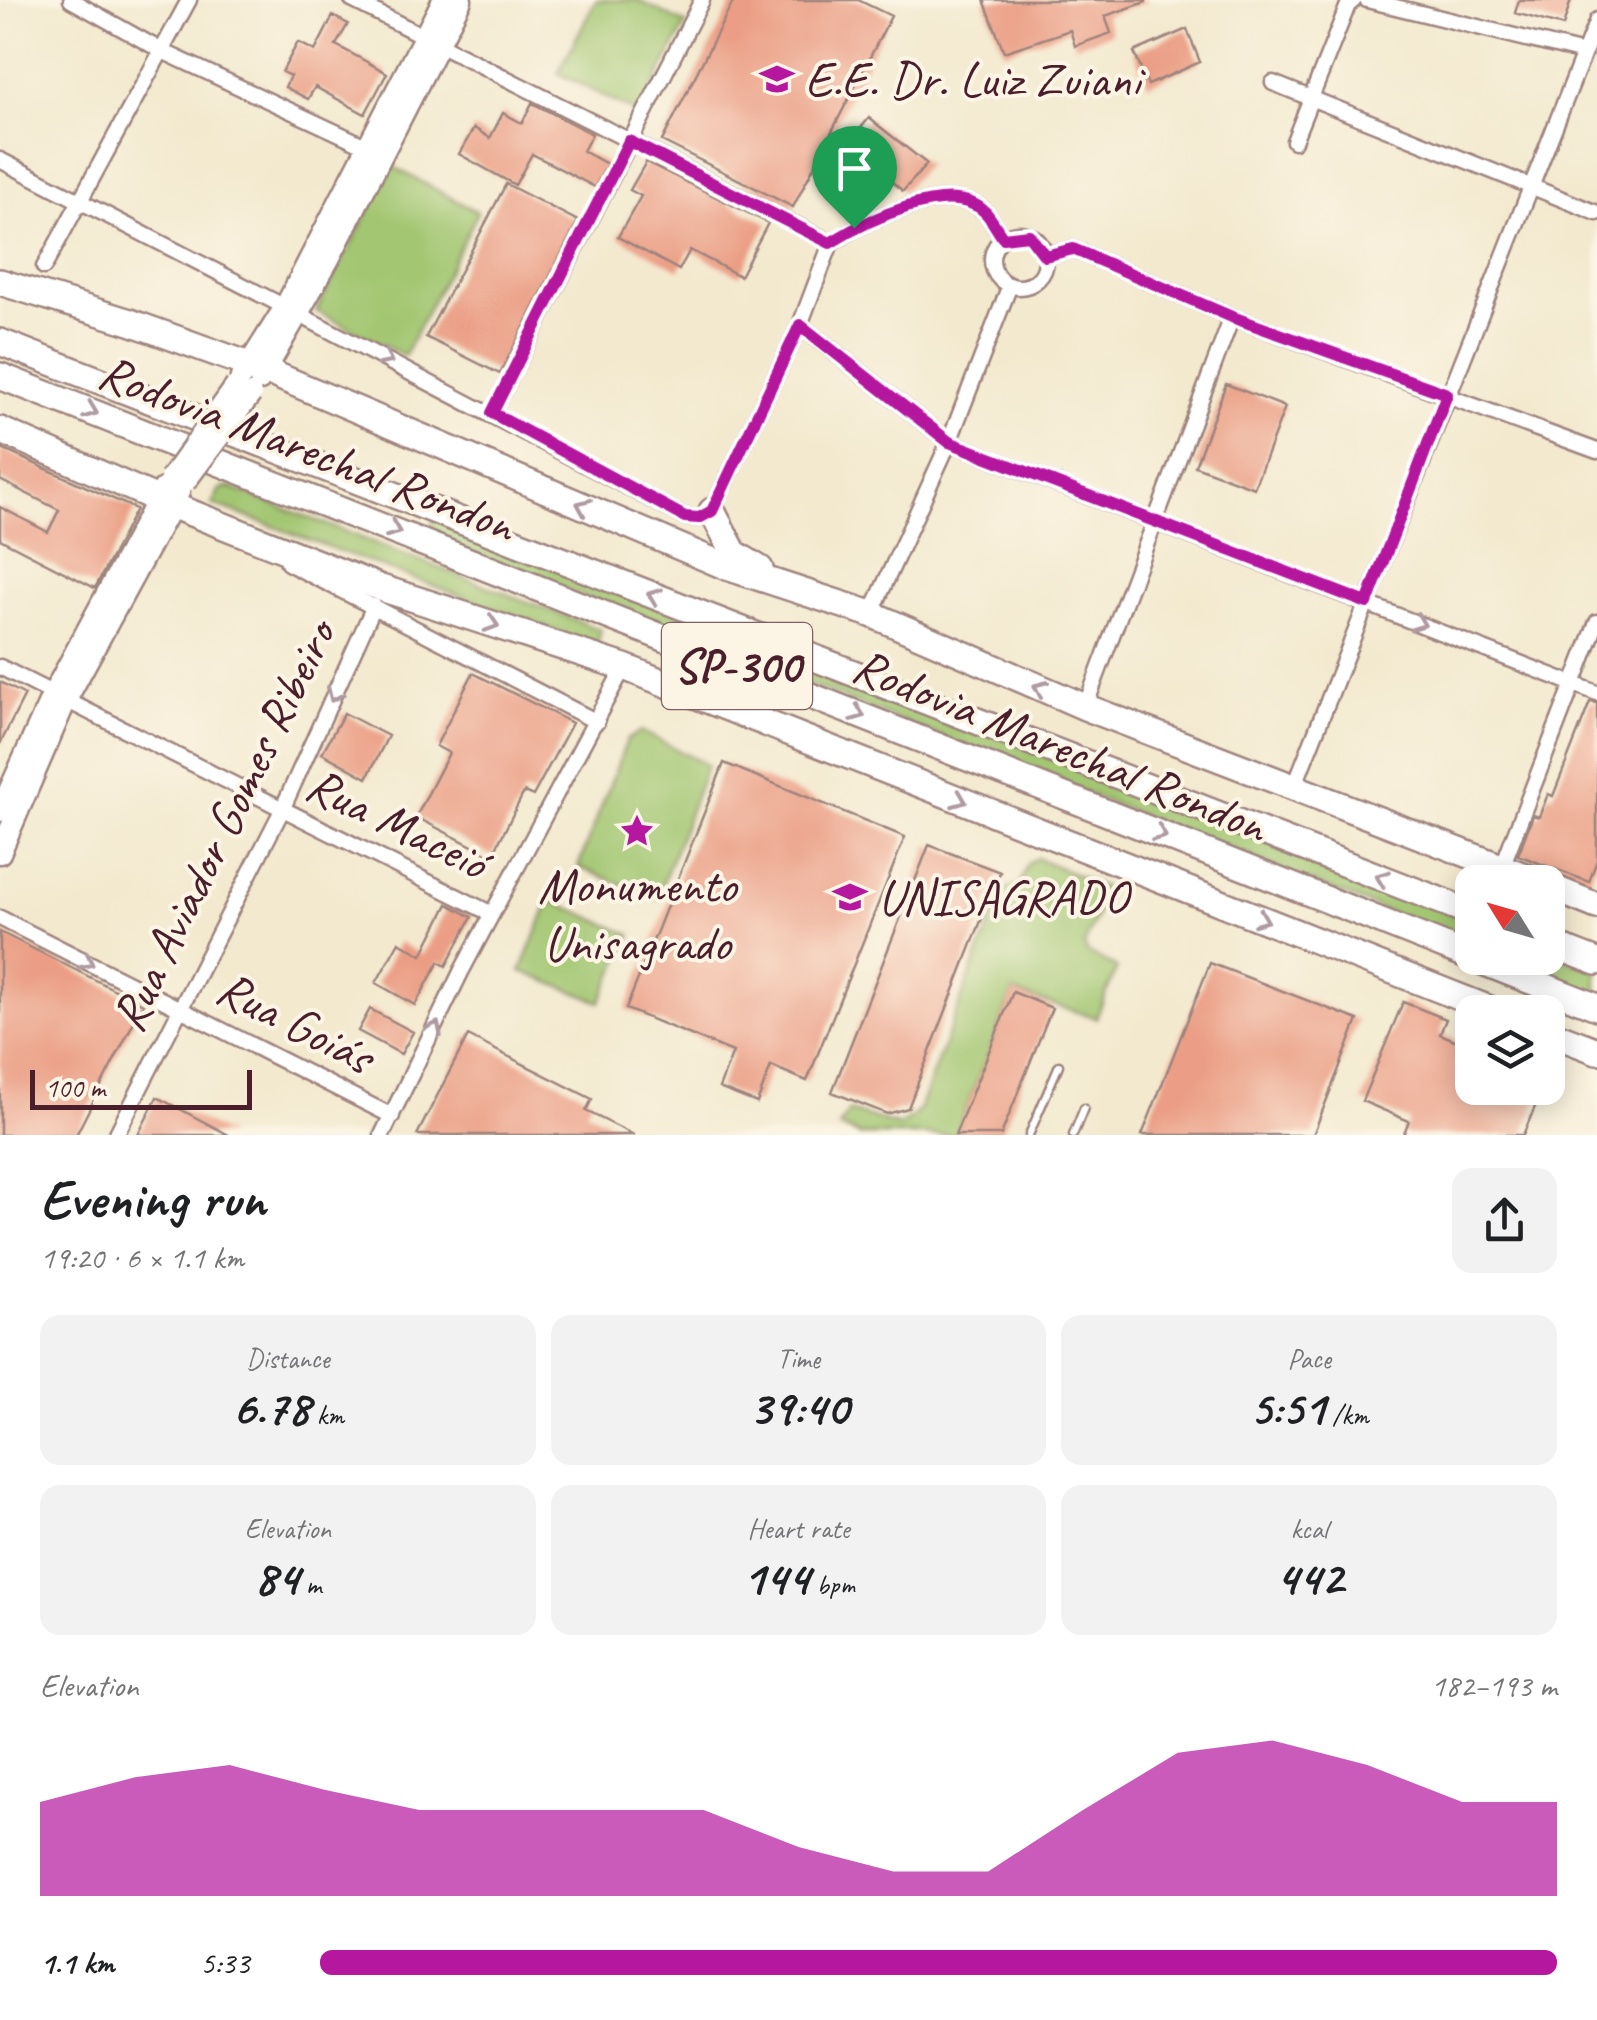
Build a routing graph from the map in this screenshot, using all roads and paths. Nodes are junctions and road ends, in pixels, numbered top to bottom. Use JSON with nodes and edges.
{"nodes":[{"id":1,"x":72,"y":0,"type":"edge"},
{"id":2,"x":189,"y":0,"type":"edge"},
{"id":3,"x":352,"y":0,"type":"edge"},
{"id":4,"x":444,"y":0,"type":"edge"},
{"id":5,"x":461,"y":0,"type":"edge"},
{"id":6,"x":702,"y":0,"type":"edge"},
{"id":7,"x":1354,"y":0,"type":"edge"},
{"id":8,"x":1367,"y":0,"type":"edge"},
{"id":9,"x":1597,"y":20,"type":"edge"},
{"id":10,"x":433,"y":40,"type":"junction"},
{"id":11,"x":1590,"y":47,"type":"edge"},
{"id":12,"x":164,"y":52,"type":"junction"},
{"id":13,"x":1274,"y":84,"type":"dead end"},
{"id":14,"x":1312,"y":99,"type":"junction"},
{"id":15,"x":1294,"y":140,"type":"dead end"},
{"id":16,"x":629,"y":141,"type":"junction"},
{"id":17,"x":368,"y":147,"type":"junction"},
{"id":18,"x":0,"y":160,"type":"edge"},
{"id":19,"x":1529,"y":187,"type":"junction"},
{"id":20,"x":81,"y":200,"type":"junction"},
{"id":21,"x":1597,"y":213,"type":"edge"},
{"id":22,"x":1003,"y":238,"type":"junction"},
{"id":23,"x":830,"y":243,"type":"junction"},
{"id":24,"x":1045,"y":256,"type":"junction"},
{"id":25,"x":44,"y":266,"type":"dead end"},
{"id":26,"x":0,"y":282,"type":"edge"},
{"id":27,"x":1010,"y":285,"type":"junction"},
{"id":28,"x":292,"y":311,"type":"junction"},
{"id":29,"x":1232,"y":317,"type":"junction"},
{"id":30,"x":800,"y":325,"type":"junction"},
{"id":31,"x":0,"y":342,"type":"edge"},
{"id":32,"x":0,"y":376,"type":"edge"},
{"id":33,"x":250,"y":379,"type":"junction"},
{"id":34,"x":1447,"y":394,"type":"junction"},
{"id":35,"x":492,"y":413,"type":"junction"},
{"id":36,"x":0,"y":430,"type":"edge"},
{"id":37,"x":949,"y":442,"type":"junction"},
{"id":38,"x":1597,"y":452,"type":"edge"},
{"id":39,"x":170,"y":491,"type":"junction"},
{"id":40,"x":712,"y":511,"type":"junction"},
{"id":41,"x":1155,"y":522,"type":"junction"},
{"id":42,"x":789,"y":588,"type":"junction"},
{"id":43,"x":1367,"y":603,"type":"junction"},
{"id":44,"x":374,"y":606,"type":"junction"},
{"id":45,"x":870,"y":614,"type":"junction"},
{"id":46,"x":1597,"y":622,"type":"edge"},
{"id":47,"x":0,"y":667,"type":"edge"},
{"id":48,"x":624,"y":667,"type":"junction"},
{"id":49,"x":1573,"y":684,"type":"junction"},
{"id":50,"x":1597,"y":694,"type":"edge"},
{"id":51,"x":60,"y":697,"type":"junction"},
{"id":52,"x":1085,"y":707,"type":"junction"},
{"id":53,"x":596,"y":722,"type":"junction"},
{"id":54,"x":1294,"y":787,"type":"junction"},
{"id":55,"x":0,"y":811,"type":"edge"},
{"id":56,"x":281,"y":812,"type":"junction"},
{"id":57,"x":0,"y":853,"type":"edge"},
{"id":58,"x":1499,"y":865,"type":"edge"},
{"id":59,"x":1502,"y":865,"type":"edge"},
{"id":60,"x":1565,"y":893,"type":"edge"},
{"id":61,"x":1597,"y":906,"type":"edge"},
{"id":62,"x":1455,"y":907,"type":"edge"},
{"id":63,"x":492,"y":914,"type":"junction"},
{"id":64,"x":0,"y":918,"type":"edge"},
{"id":65,"x":1455,"y":950,"type":"edge"},
{"id":66,"x":1565,"y":950,"type":"edge"},
{"id":67,"x":1597,"y":962,"type":"edge"},
{"id":68,"x":1518,"y":975,"type":"edge"},
{"id":69,"x":1455,"y":996,"type":"edge"},
{"id":70,"x":1597,"y":1007,"type":"edge"},
{"id":71,"x":181,"y":1009,"type":"junction"},
{"id":72,"x":1565,"y":1039,"type":"edge"},
{"id":73,"x":1597,"y":1051,"type":"edge"},
{"id":74,"x":1059,"y":1065,"type":"dead end"},
{"id":75,"x":1084,"y":1108,"type":"dead end"},
{"id":76,"x":392,"y":1116,"type":"junction"},
{"id":77,"x":116,"y":1135,"type":"edge"},
{"id":78,"x":382,"y":1135,"type":"edge"},
{"id":79,"x":1029,"y":1135,"type":"edge"},
{"id":80,"x":1073,"y":1135,"type":"edge"}],
"edges":[{"from":1,"to":12,"type":"street"},
{"from":2,"to":12,"type":"street"},
{"from":3,"to":10,"type":"street"},
{"from":4,"to":10,"type":"main road"},
{"from":5,"to":10,"type":"main road"},
{"from":6,"to":16,"type":"street"},
{"from":7,"to":14,"type":"street"},
{"from":8,"to":11,"type":"street"},
{"from":9,"to":11,"type":"street"},
{"from":10,"to":16,"type":"street"},
{"from":10,"to":17,"type":"main road"},
{"from":10,"to":28,"type":"main road"},
{"from":11,"to":19,"type":"street"},
{"from":12,"to":17,"type":"street"},
{"from":12,"to":20,"type":"street"},
{"from":13,"to":14,"type":"street"},
{"from":14,"to":15,"type":"street"},
{"from":14,"to":19,"type":"street"},
{"from":16,"to":23,"type":"street"},
{"from":16,"to":35,"type":"street"},
{"from":17,"to":28,"type":"main road"},
{"from":18,"to":20,"type":"street"},
{"from":19,"to":21,"type":"street"},
{"from":19,"to":34,"type":"street"},
{"from":20,"to":25,"type":"street"},
{"from":20,"to":28,"type":"street"},
{"from":22,"to":23,"type":"street"},
{"from":22,"to":24,"type":"street"},
{"from":22,"to":27,"type":"street"},
{"from":23,"to":30,"type":"street"},
{"from":24,"to":27,"type":"street"},
{"from":24,"to":29,"type":"street"},
{"from":26,"to":33,"type":"highway"},
{"from":27,"to":37,"type":"street"},
{"from":28,"to":33,"type":"main road"},
{"from":28,"to":35,"type":"street","one_way":true},
{"from":29,"to":34,"type":"street"},
{"from":29,"to":41,"type":"street"},
{"from":30,"to":37,"type":"street"},
{"from":30,"to":40,"type":"street"},
{"from":62,"to":31,"type":"highway","name":"Rodovia Marechal Rondon","number":"SP-300","one_way":true},
{"from":32,"to":65,"type":"highway","name":"Rodovia Marechal Rondon","number":"SP-300","one_way":true},
{"from":33,"to":39,"type":"main road","bridge":true},
{"from":42,"to":33,"type":"highway","one_way":true},
{"from":34,"to":38,"type":"street"},
{"from":34,"to":43,"type":"street"},
{"from":35,"to":40,"type":"street"},
{"from":36,"to":39,"type":"highway"},
{"from":37,"to":41,"type":"street"},
{"from":37,"to":45,"type":"street"},
{"from":39,"to":44,"type":"street"},
{"from":39,"to":48,"type":"highway","one_way":true},
{"from":39,"to":51,"type":"main road"},
{"from":40,"to":42,"type":"highway"},
{"from":41,"to":43,"type":"street"},
{"from":41,"to":52,"type":"street"},
{"from":42,"to":45,"type":"highway"},
{"from":43,"to":49,"type":"street","one_way":true},
{"from":43,"to":54,"type":"street"},
{"from":44,"to":53,"type":"street"},
{"from":44,"to":56,"type":"street","name":"Rua Aviador Gomes Ribeiro","one_way":true},
{"from":52,"to":45,"type":"highway","one_way":true},
{"from":46,"to":49,"type":"street"},
{"from":47,"to":51,"type":"street","name":"Rua Maceió"},
{"from":48,"to":53,"type":"street"},
{"from":48,"to":69,"type":"highway","one_way":true},
{"from":49,"to":50,"type":"street"},
{"from":49,"to":59,"type":"street"},
{"from":51,"to":55,"type":"main road"},
{"from":51,"to":56,"type":"street","name":"Rua Maceió"},
{"from":51,"to":57,"type":"main road"},
{"from":52,"to":54,"type":"highway"},
{"from":53,"to":63,"type":"street"},
{"from":54,"to":58,"type":"highway"},
{"from":56,"to":63,"type":"street","name":"Rua Maceió"},
{"from":56,"to":71,"type":"street","name":"Rua Aviador Gomes Ribeiro"},
{"from":60,"to":61,"type":"highway"},
{"from":76,"to":63,"type":"street","one_way":true},
{"from":64,"to":71,"type":"street","name":"Rua Goiás","one_way":true},
{"from":66,"to":67,"type":"highway"},
{"from":68,"to":70,"type":"highway","name":"Rodovia Marechal Rondon","number":"SP-300"},
{"from":71,"to":76,"type":"street","name":"Rua Goiás"},
{"from":71,"to":77,"type":"street","name":"Rua Aviador Gomes Ribeiro"},
{"from":72,"to":73,"type":"highway"},
{"from":74,"to":79,"type":"lane"},
{"from":75,"to":80,"type":"lane"},
{"from":76,"to":78,"type":"street"}]}
